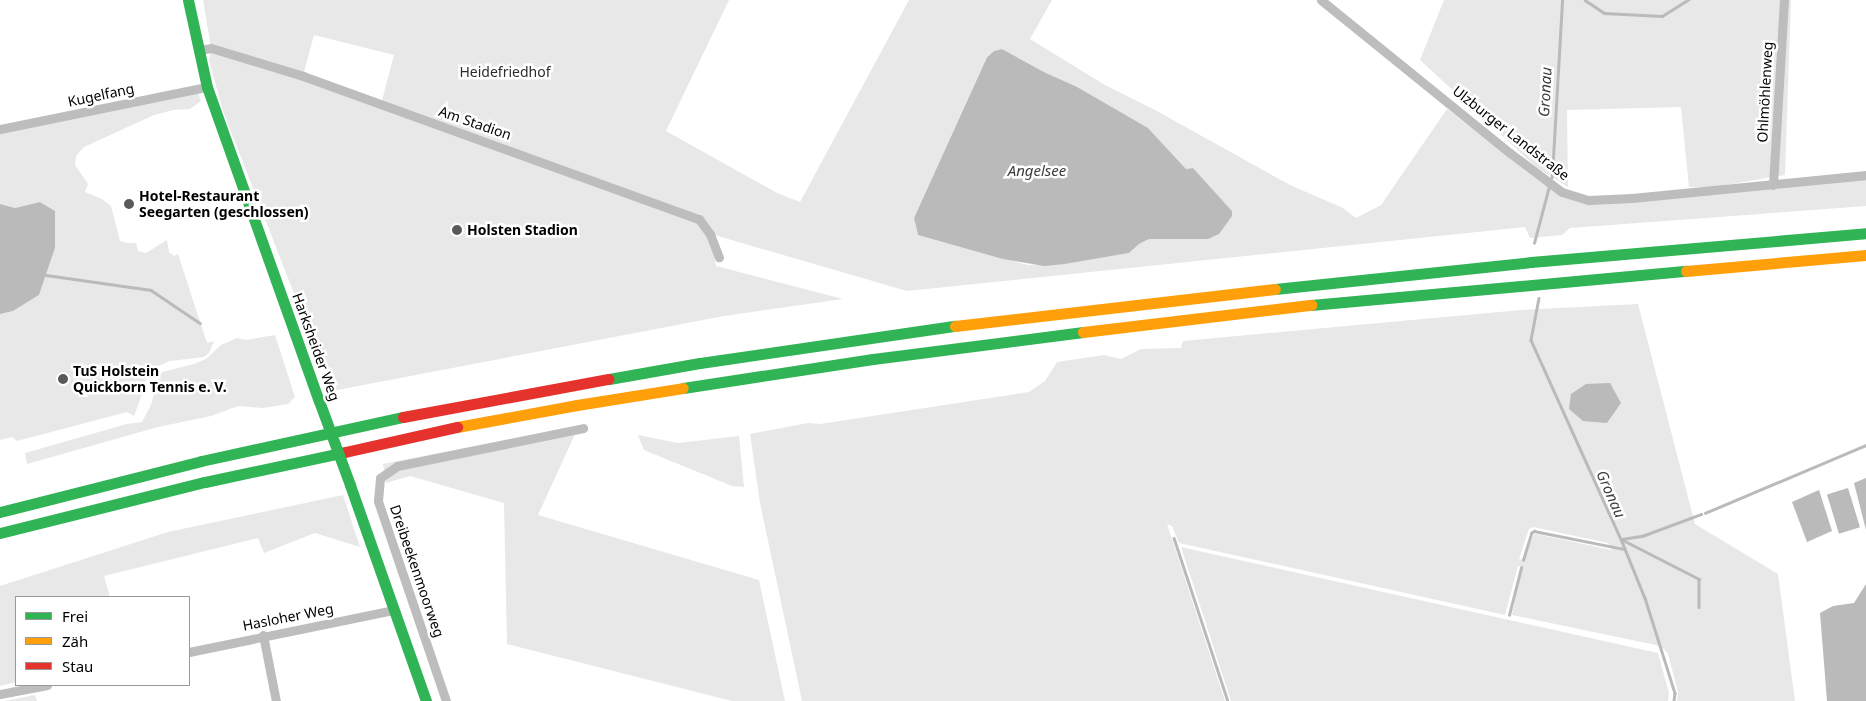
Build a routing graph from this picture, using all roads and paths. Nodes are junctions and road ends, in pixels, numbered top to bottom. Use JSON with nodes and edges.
{"nodes":[{"id":1,"x":188,"y":0,"type":"edge"},
{"id":2,"x":1321,"y":0,"type":"edge"},
{"id":3,"x":1784,"y":0,"type":"edge"},
{"id":4,"x":199,"y":50,"type":"junction"},
{"id":5,"x":208,"y":87,"type":"junction"},
{"id":6,"x":0,"y":129,"type":"edge"},
{"id":7,"x":1866,"y":175,"type":"edge"},
{"id":8,"x":1774,"y":185,"type":"junction"},
{"id":9,"x":1866,"y":234,"type":"edge"},
{"id":10,"x":1866,"y":255,"type":"edge"},
{"id":11,"x":719,"y":257,"type":"dead end"},
{"id":12,"x":583,"y":428,"type":"dead end"},
{"id":13,"x":0,"y":512,"type":"edge"},
{"id":14,"x":0,"y":533,"type":"edge"},
{"id":15,"x":393,"y":610,"type":"junction"},
{"id":16,"x":263,"y":635,"type":"junction"},
{"id":17,"x":190,"y":652,"type":"edge"},
{"id":18,"x":42,"y":686,"type":"edge"},
{"id":19,"x":0,"y":694,"type":"edge"},
{"id":20,"x":276,"y":701,"type":"edge"},
{"id":21,"x":426,"y":701,"type":"edge"},
{"id":22,"x":446,"y":701,"type":"edge"}],
"edges":[{"from":1,"to":4,"type":"main road","name":"Harksheider Weg"},
{"from":2,"to":8,"type":"street","name":"Ulzburger Landstraße"},
{"from":3,"to":8,"type":"street","name":"Ohlmöhlenweg"},
{"from":4,"to":5,"type":"main road","name":"Harksheider Weg"},
{"from":4,"to":11,"type":"street","name":"Am Stadion"},
{"from":5,"to":6,"type":"street","name":"Kugelfang"},
{"from":5,"to":15,"type":"main road","name":"Harksheider Weg","bridge":true},
{"from":7,"to":8,"type":"street","name":"Ulzburger Landstraße"},
{"from":9,"to":13,"type":"main road"},
{"from":10,"to":14,"type":"main road"},
{"from":12,"to":22,"type":"street","name":"Dreibeekenmoorweg"},
{"from":15,"to":16,"type":"street","name":"Hasloher Weg"},
{"from":15,"to":21,"type":"main road","name":"Harksheider Weg"},
{"from":16,"to":17,"type":"street","name":"Hasloher Weg"},
{"from":16,"to":20,"type":"street"},
{"from":18,"to":19,"type":"street"}]}
